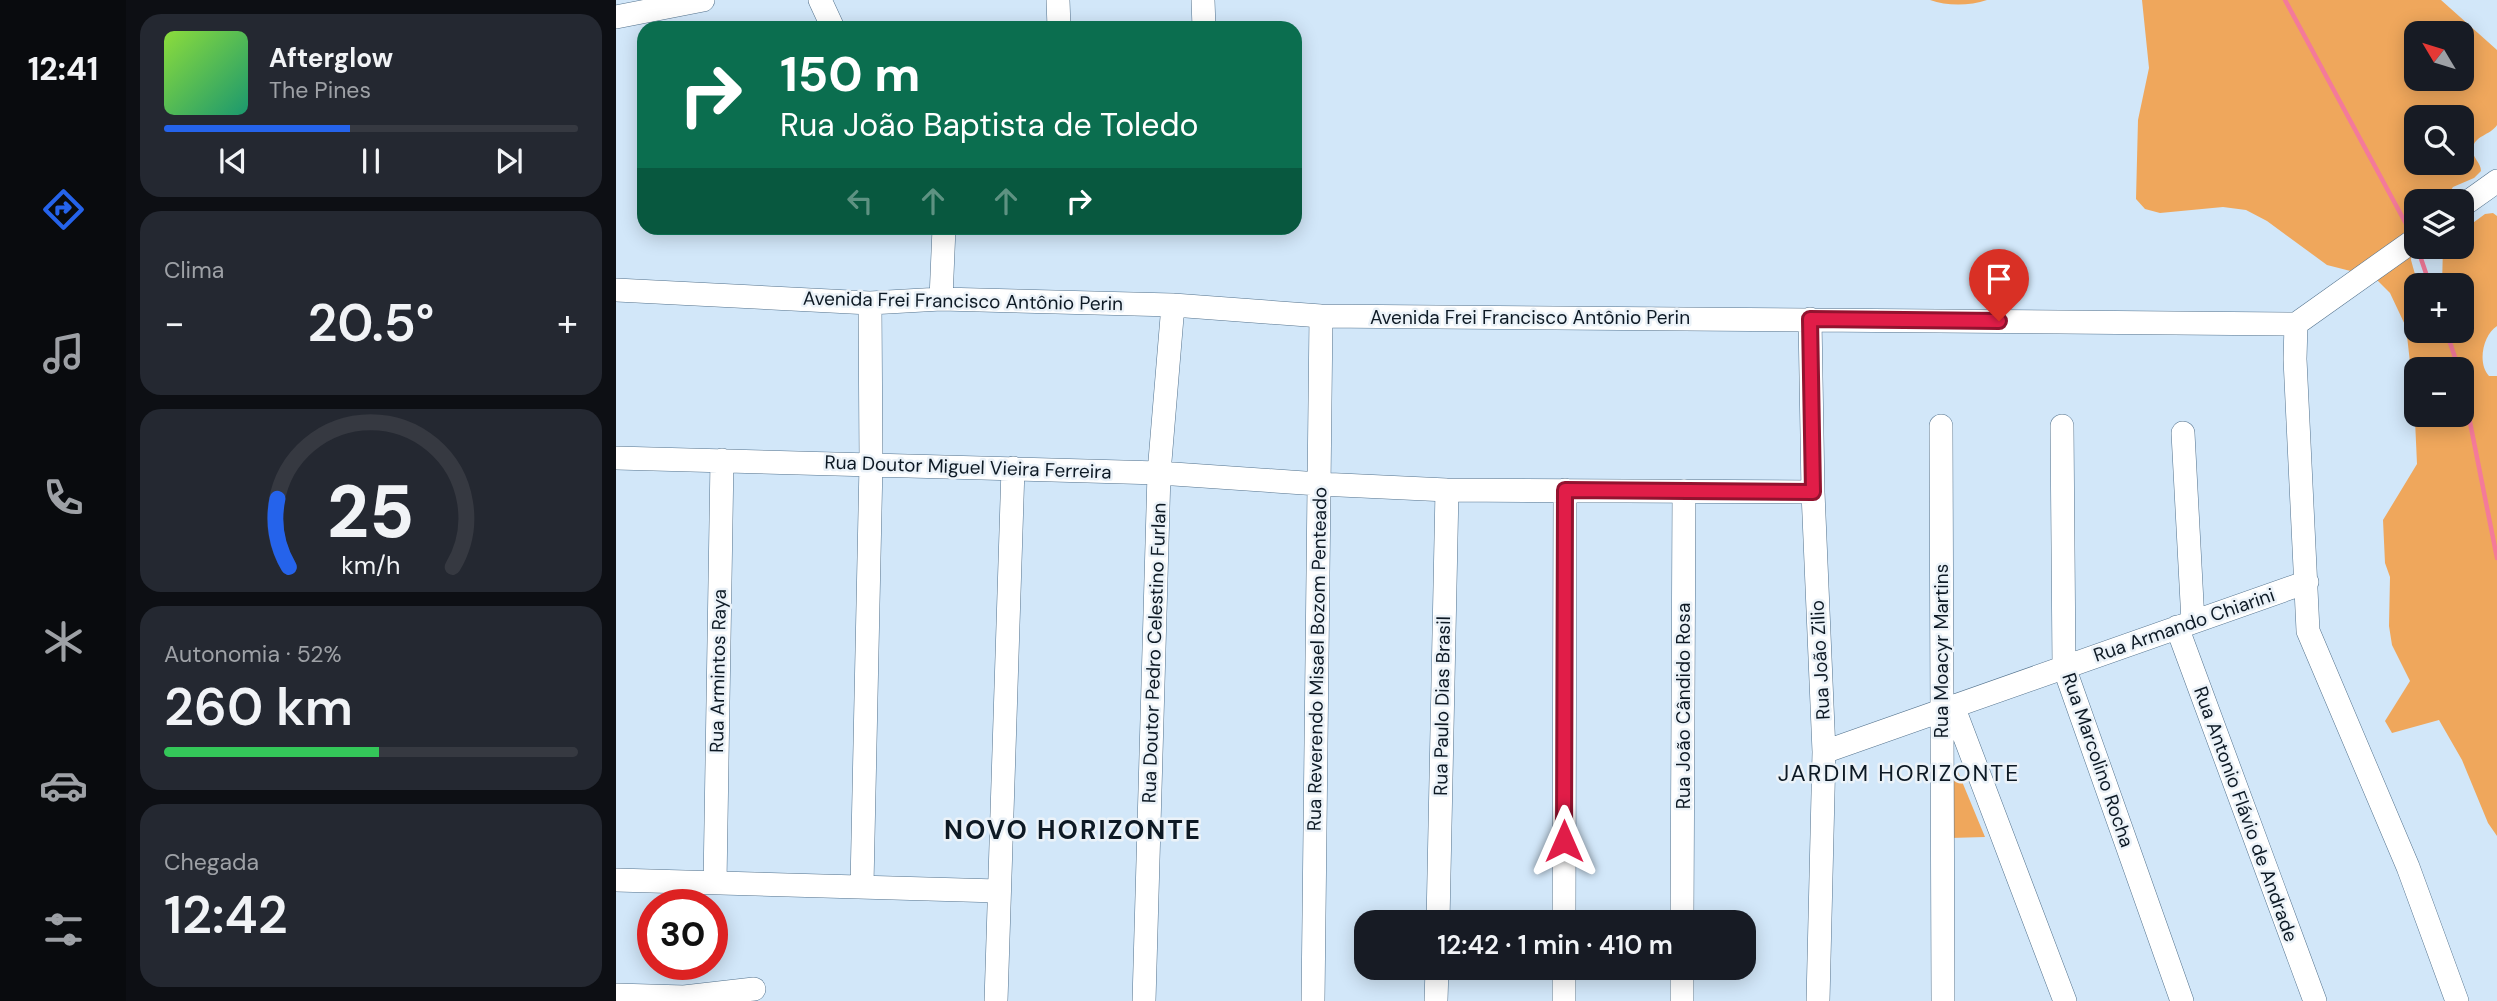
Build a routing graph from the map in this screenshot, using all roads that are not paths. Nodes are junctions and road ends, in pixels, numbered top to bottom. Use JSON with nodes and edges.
{"nodes":[{"id":1,"x":703,"y":0,"type":"edge"},
{"id":2,"x":820,"y":0,"type":"edge"},
{"id":3,"x":1058,"y":0,"type":"edge"},
{"id":4,"x":1203,"y":0,"type":"edge"},
{"id":5,"x":616,"y":17,"type":"edge"},
{"id":6,"x":830,"y":21,"type":"edge"},
{"id":7,"x":1059,"y":21,"type":"edge"},
{"id":8,"x":1204,"y":21,"type":"edge"},
{"id":9,"x":2497,"y":181,"type":"edge"},
{"id":10,"x":2474,"y":197,"type":"edge"},
{"id":11,"x":944,"y":235,"type":"edge"},
{"id":12,"x":2404,"y":247,"type":"edge"},
{"id":13,"x":616,"y":290,"type":"edge"},
{"id":14,"x":941,"y":299,"type":"junction"},
{"id":15,"x":870,"y":303,"type":"junction"},
{"id":16,"x":1173,"y":305,"type":"junction"},
{"id":17,"x":1321,"y":316,"type":"junction"},
{"id":18,"x":1810,"y":319,"type":"junction"},
{"id":19,"x":2296,"y":324,"type":"junction"},
{"id":20,"x":1941,"y":426,"type":"dead end"},
{"id":21,"x":2062,"y":426,"type":"dead end"},
{"id":22,"x":2183,"y":433,"type":"dead end"},
{"id":23,"x":616,"y":458,"type":"edge"},
{"id":24,"x":722,"y":460,"type":"junction"},
{"id":25,"x":871,"y":464,"type":"junction"},
{"id":26,"x":1013,"y":468,"type":"junction"},
{"id":27,"x":1159,"y":473,"type":"junction"},
{"id":28,"x":1319,"y":484,"type":"junction"},
{"id":29,"x":1447,"y":490,"type":"junction"},
{"id":30,"x":1565,"y":490,"type":"junction"},
{"id":31,"x":1684,"y":491,"type":"junction"},
{"id":32,"x":1813,"y":492,"type":"junction"},
{"id":33,"x":2307,"y":582,"type":"junction"},
{"id":34,"x":2185,"y":624,"type":"junction"},
{"id":35,"x":2064,"y":667,"type":"junction"},
{"id":36,"x":1947,"y":708,"type":"junction"},
{"id":37,"x":1824,"y":752,"type":"junction"},
{"id":38,"x":616,"y":880,"type":"edge"},
{"id":39,"x":715,"y":883,"type":"junction"},
{"id":40,"x":862,"y":885,"type":"junction"},
{"id":41,"x":998,"y":891,"type":"junction"},
{"id":42,"x":1438,"y":910,"type":"edge"},
{"id":43,"x":1564,"y":910,"type":"edge"},
{"id":44,"x":1682,"y":910,"type":"edge"},
{"id":45,"x":1437,"y":980,"type":"edge"},
{"id":46,"x":1564,"y":980,"type":"edge"},
{"id":47,"x":1682,"y":980,"type":"edge"},
{"id":48,"x":754,"y":989,"type":"dead end"},
{"id":49,"x":616,"y":995,"type":"edge"},
{"id":50,"x":996,"y":1001,"type":"edge"},
{"id":51,"x":1144,"y":1001,"type":"edge"},
{"id":52,"x":1312,"y":1001,"type":"edge"},
{"id":53,"x":1436,"y":1001,"type":"edge"},
{"id":54,"x":1564,"y":1001,"type":"edge"},
{"id":55,"x":1682,"y":1001,"type":"edge"},
{"id":56,"x":1818,"y":1001,"type":"edge"},
{"id":57,"x":1943,"y":1001,"type":"edge"},
{"id":58,"x":2064,"y":1001,"type":"edge"},
{"id":59,"x":2182,"y":1001,"type":"edge"},
{"id":60,"x":2315,"y":1001,"type":"edge"},
{"id":61,"x":2457,"y":1001,"type":"edge"}],
"edges":[{"from":1,"to":5,"type":"street"},
{"from":2,"to":6,"type":"street"},
{"from":3,"to":7,"type":"street"},
{"from":4,"to":8,"type":"street"},
{"from":9,"to":10,"type":"street"},
{"from":11,"to":14,"type":"street"},
{"from":12,"to":19,"type":"street"},
{"from":13,"to":15,"type":"street","name":"Avenida Frei Francisco Antônio Perin"},
{"from":14,"to":15,"type":"street","name":"Avenida Frei Francisco Antônio Perin"},
{"from":14,"to":16,"type":"street","name":"Avenida Frei Francisco Antônio Perin"},
{"from":15,"to":25,"type":"street"},
{"from":16,"to":17,"type":"street","name":"Avenida Frei Francisco Antônio Perin"},
{"from":16,"to":27,"type":"street","name":"Rua Doutor Pedro Celestino Furlan"},
{"from":17,"to":18,"type":"street","name":"Avenida Frei Francisco Antônio Perin"},
{"from":17,"to":28,"type":"street","name":"Rua Reverendo Misael Bozom Penteado"},
{"from":18,"to":19,"type":"street","name":"Avenida Frei Francisco Antônio Perin"},
{"from":18,"to":32,"type":"street","name":"Rua João Zilio"},
{"from":19,"to":33,"type":"street"},
{"from":20,"to":36,"type":"street","name":"Rua Moacyr Martins"},
{"from":21,"to":35,"type":"street","name":"Rua Marcolino Rocha"},
{"from":22,"to":34,"type":"street","name":"Rua Antonio Flávio de Andrade"},
{"from":23,"to":24,"type":"street","name":"Rua Doutor Miguel Vieira Ferreira"},
{"from":24,"to":25,"type":"street","name":"Rua Doutor Miguel Vieira Ferreira"},
{"from":24,"to":39,"type":"street","name":"Rua Armintos Raya"},
{"from":25,"to":26,"type":"street","name":"Rua Doutor Miguel Vieira Ferreira"},
{"from":25,"to":40,"type":"street"},
{"from":26,"to":27,"type":"street","name":"Rua Doutor Miguel Vieira Ferreira"},
{"from":26,"to":41,"type":"street"},
{"from":27,"to":28,"type":"street","name":"Rua Doutor Miguel Vieira Ferreira"},
{"from":27,"to":51,"type":"street","name":"Rua Doutor Pedro Celestino Furlan"},
{"from":28,"to":29,"type":"street","name":"Rua Doutor Miguel Vieira Ferreira"},
{"from":28,"to":52,"type":"street","name":"Rua Reverendo Misael Bozom Penteado"},
{"from":29,"to":30,"type":"street","name":"Rua Doutor Miguel Vieira Ferreira"},
{"from":29,"to":42,"type":"street","name":"Rua Paulo Dias Brasil"},
{"from":30,"to":31,"type":"street","name":"Rua Doutor Miguel Vieira Ferreira"},
{"from":30,"to":43,"type":"street"},
{"from":31,"to":32,"type":"street","name":"Rua Doutor Miguel Vieira Ferreira"},
{"from":31,"to":44,"type":"street","name":"Rua João Cândido Rosa"},
{"from":32,"to":37,"type":"street","name":"Rua João Zilio"},
{"from":33,"to":34,"type":"street","name":"Rua Armando Chiarini"},
{"from":33,"to":61,"type":"street"},
{"from":34,"to":35,"type":"street","name":"Rua Armando Chiarini"},
{"from":34,"to":60,"type":"street","name":"Rua Antonio Flávio de Andrade"},
{"from":35,"to":36,"type":"street","name":"Rua Armando Chiarini"},
{"from":35,"to":59,"type":"street","name":"Rua Marcolino Rocha"},
{"from":36,"to":37,"type":"street","name":"Rua Armando Chiarini"},
{"from":36,"to":57,"type":"street","name":"Rua Moacyr Martins"},
{"from":36,"to":58,"type":"street"},
{"from":37,"to":56,"type":"street","name":"Rua João Zilio"},
{"from":38,"to":39,"type":"street"},
{"from":39,"to":40,"type":"street"},
{"from":40,"to":41,"type":"street"},
{"from":41,"to":50,"type":"street"},
{"from":45,"to":53,"type":"street"},
{"from":46,"to":54,"type":"street"},
{"from":47,"to":55,"type":"street"},
{"from":48,"to":49,"type":"street"}]}
